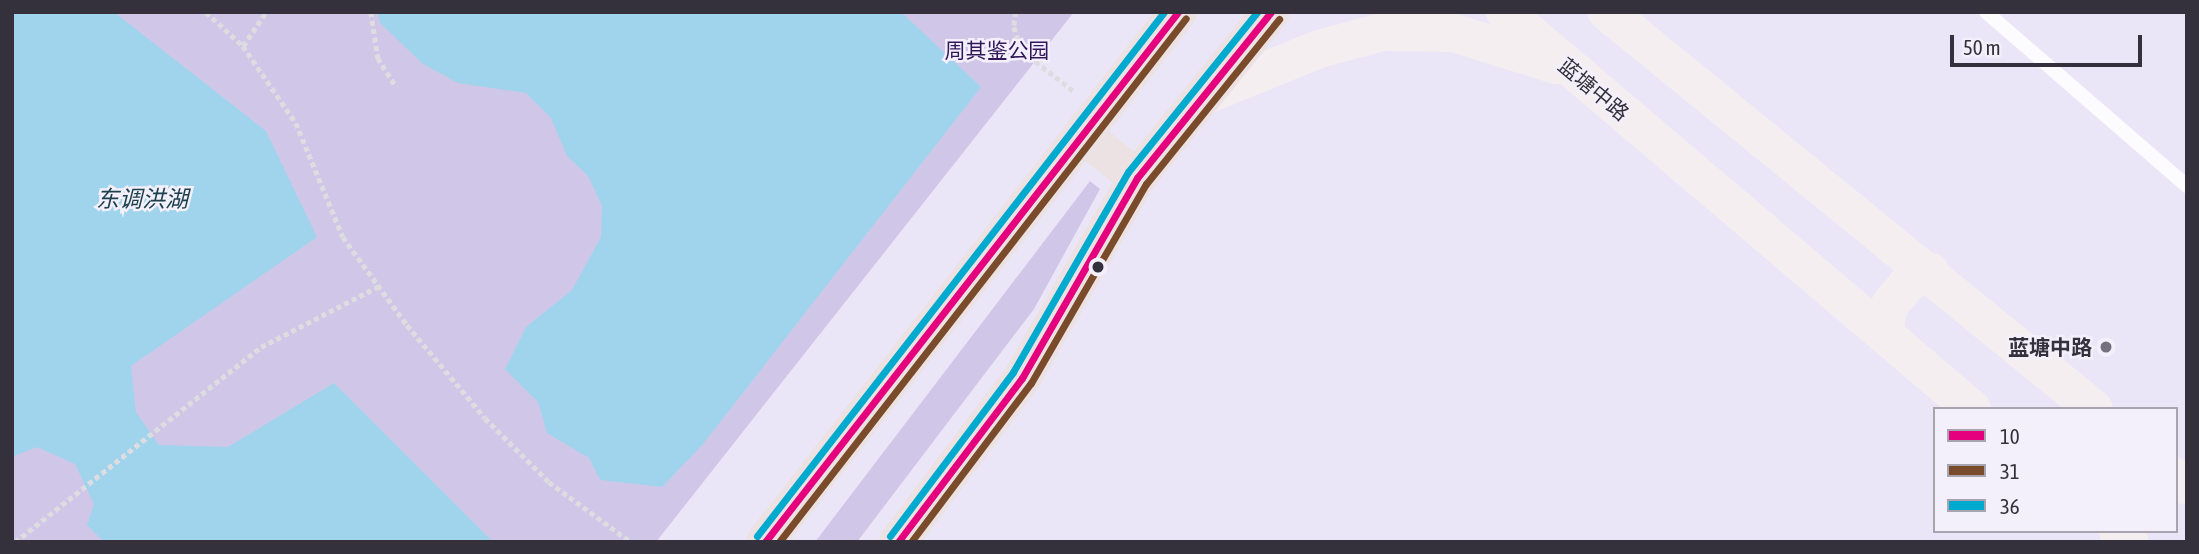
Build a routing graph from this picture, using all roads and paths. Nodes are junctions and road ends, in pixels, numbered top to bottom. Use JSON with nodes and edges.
{"nodes":[{"id":1,"x":206,"y":12,"type":"edge"},
{"id":2,"x":266,"y":12,"type":"edge"},
{"id":3,"x":371,"y":12,"type":"edge"},
{"id":4,"x":1016,"y":12,"type":"edge"},
{"id":5,"x":1271,"y":12,"type":"edge"},
{"id":6,"x":1505,"y":12,"type":"edge"},
{"id":7,"x":1607,"y":12,"type":"edge"},
{"id":8,"x":1986,"y":12,"type":"edge"},
{"id":9,"x":1174,"y":15,"type":"edge"},
{"id":10,"x":243,"y":47,"type":"junction"},
{"id":11,"x":1571,"y":70,"type":"junction"},
{"id":12,"x":395,"y":85,"type":"dead end"},
{"id":13,"x":1204,"y":96,"type":"junction"},
{"id":14,"x":1093,"y":123,"type":"junction"},
{"id":15,"x":1137,"y":178,"type":"junction"},
{"id":16,"x":2187,"y":186,"type":"edge"},
{"id":17,"x":1930,"y":272,"type":"junction"},
{"id":18,"x":379,"y":286,"type":"junction"},
{"id":19,"x":1883,"y":333,"type":"junction"},
{"id":20,"x":1970,"y":407,"type":"edge"},
{"id":21,"x":2092,"y":407,"type":"edge"},
{"id":22,"x":15,"y":542,"type":"edge"},
{"id":23,"x":631,"y":542,"type":"edge"},
{"id":24,"x":765,"y":542,"type":"edge"},
{"id":25,"x":898,"y":542,"type":"edge"}],
"edges":[{"from":1,"to":10,"type":"path"},
{"from":2,"to":10,"type":"path"},
{"from":3,"to":12,"type":"path"},
{"from":4,"to":14,"type":"path"},
{"from":5,"to":13,"type":"main road"},
{"from":6,"to":11,"type":"main road","name":"蓝塘中路"},
{"from":7,"to":17,"type":"main road"},
{"from":8,"to":16,"type":"lane"},
{"from":9,"to":14,"type":"main road"},
{"from":10,"to":18,"type":"path"},
{"from":11,"to":13,"type":"main road"},
{"from":11,"to":19,"type":"main road","name":"蓝塘中路"},
{"from":13,"to":15,"type":"main road"},
{"from":14,"to":15,"type":"main road"},
{"from":14,"to":24,"type":"main road"},
{"from":15,"to":25,"type":"main road"},
{"from":17,"to":19,"type":"main road"},
{"from":17,"to":21,"type":"main road"},
{"from":18,"to":22,"type":"path"},
{"from":18,"to":23,"type":"path"},
{"from":19,"to":20,"type":"main road","name":"蓝塘中路"}]}
